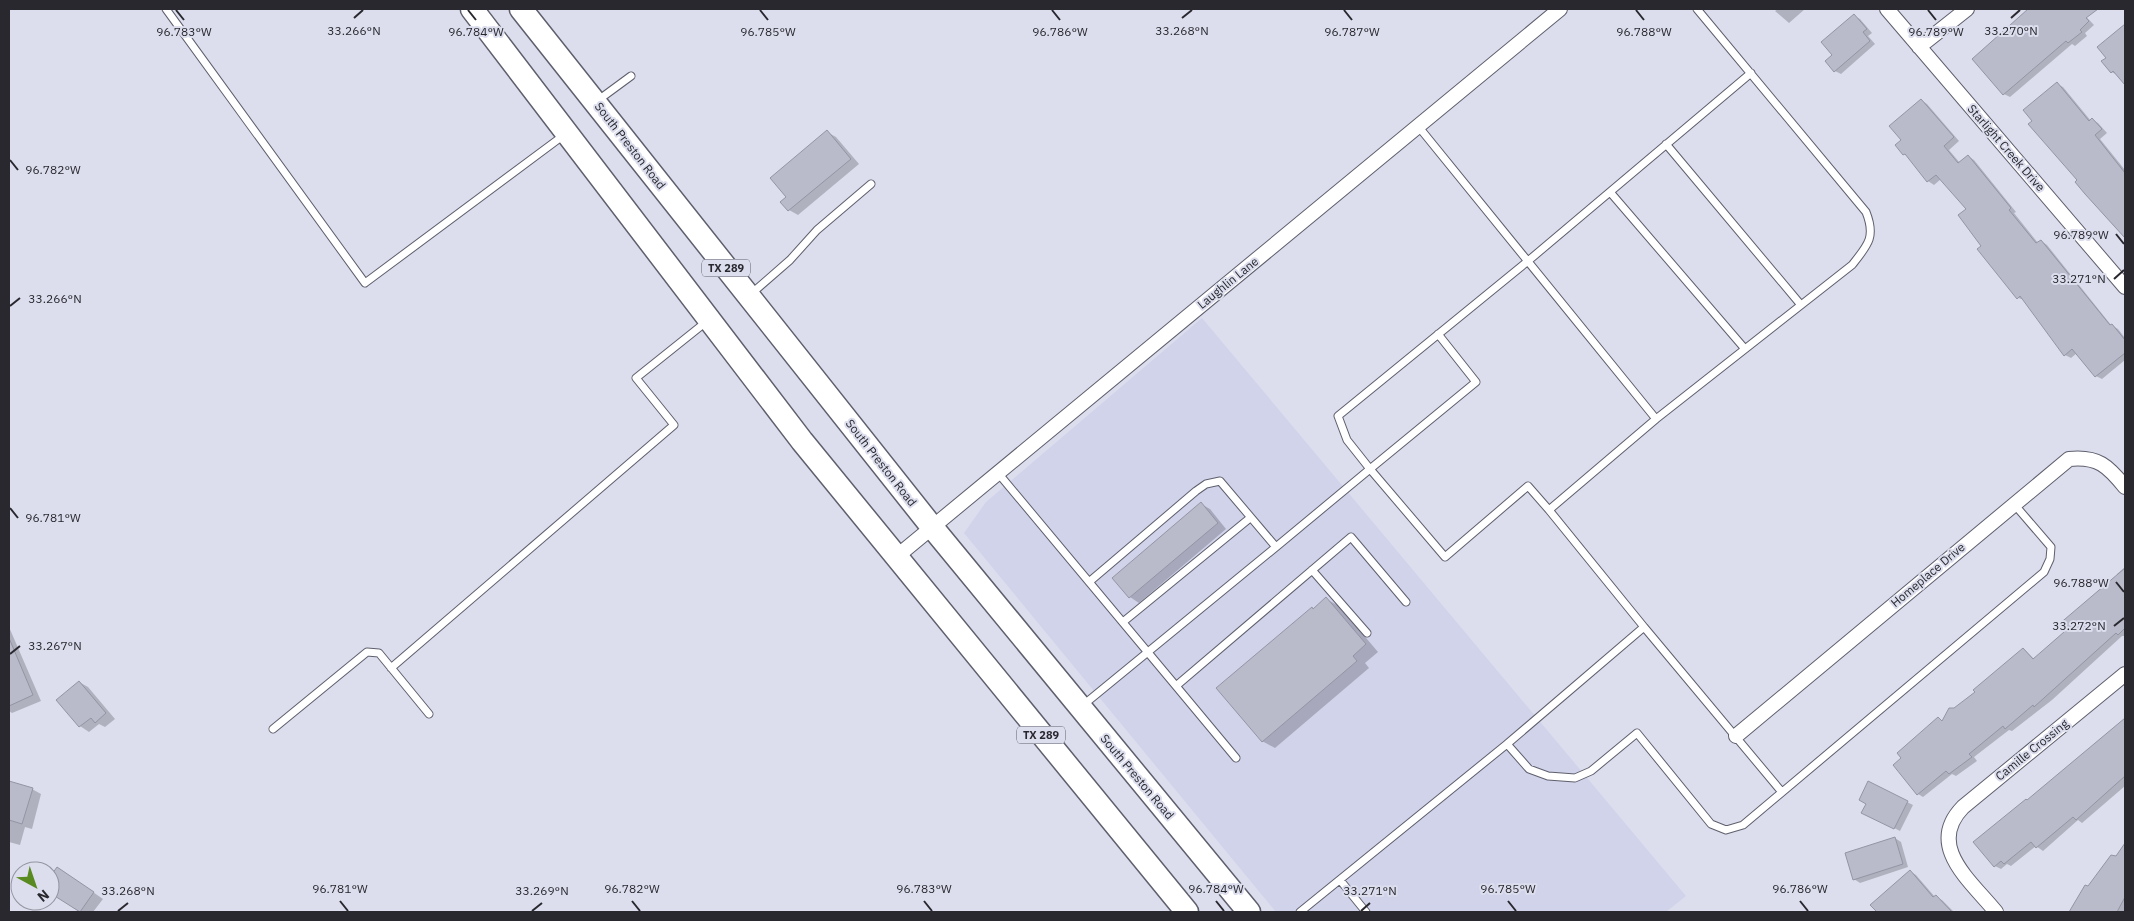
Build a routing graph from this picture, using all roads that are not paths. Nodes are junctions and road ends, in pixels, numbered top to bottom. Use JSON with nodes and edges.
{"nodes":[{"id":1,"x":166,"y":9,"type":"edge"},
{"id":2,"x":472,"y":9,"type":"edge"},
{"id":3,"x":521,"y":9,"type":"edge"},
{"id":4,"x":1560,"y":9,"type":"edge"},
{"id":5,"x":1697,"y":9,"type":"edge"},
{"id":6,"x":1887,"y":9,"type":"edge"},
{"id":7,"x":1967,"y":9,"type":"edge"},
{"id":8,"x":1920,"y":47,"type":"junction"},
{"id":9,"x":1751,"y":73,"type":"junction"},
{"id":10,"x":630,"y":76,"type":"dead end"},
{"id":11,"x":596,"y":102,"type":"junction"},
{"id":12,"x":1418,"y":126,"type":"junction"},
{"id":13,"x":567,"y":133,"type":"junction"},
{"id":14,"x":1666,"y":144,"type":"junction"},
{"id":15,"x":871,"y":184,"type":"dead end"},
{"id":16,"x":1610,"y":192,"type":"junction"},
{"id":17,"x":1528,"y":261,"type":"junction"},
{"id":18,"x":2125,"y":287,"type":"edge"},
{"id":19,"x":748,"y":296,"type":"junction"},
{"id":20,"x":1801,"y":305,"type":"junction"},
{"id":21,"x":708,"y":320,"type":"junction"},
{"id":22,"x":1438,"y":334,"type":"junction"},
{"id":23,"x":1745,"y":349,"type":"junction"},
{"id":24,"x":1656,"y":419,"type":"junction"},
{"id":25,"x":1370,"y":469,"type":"junction"},
{"id":26,"x":998,"y":473,"type":"junction"},
{"id":27,"x":2125,"y":487,"type":"edge"},
{"id":28,"x":2014,"y":504,"type":"junction"},
{"id":29,"x":1549,"y":510,"type":"junction"},
{"id":30,"x":1250,"y":518,"type":"junction"},
{"id":31,"x":932,"y":527,"type":"junction"},
{"id":32,"x":1276,"y":547,"type":"junction"},
{"id":33,"x":895,"y":558,"type":"junction"},
{"id":34,"x":1312,"y":570,"type":"junction"},
{"id":35,"x":1089,"y":582,"type":"junction"},
{"id":36,"x":1406,"y":602,"type":"dead end"},
{"id":37,"x":1123,"y":622,"type":"junction"},
{"id":38,"x":1644,"y":626,"type":"junction"},
{"id":39,"x":1367,"y":633,"type":"dead end"},
{"id":40,"x":1148,"y":652,"type":"junction"},
{"id":41,"x":392,"y":668,"type":"junction"},
{"id":42,"x":2125,"y":674,"type":"edge"},
{"id":43,"x":1176,"y":686,"type":"junction"},
{"id":44,"x":1079,"y":708,"type":"junction"},
{"id":45,"x":429,"y":714,"type":"dead end"},
{"id":46,"x":273,"y":729,"type":"dead end"},
{"id":47,"x":1736,"y":736,"type":"junction"},
{"id":48,"x":1507,"y":744,"type":"junction"},
{"id":49,"x":1236,"y":758,"type":"dead end"},
{"id":50,"x":1781,"y":791,"type":"junction"},
{"id":51,"x":1340,"y":880,"type":"junction"},
{"id":52,"x":1187,"y":912,"type":"edge"},
{"id":53,"x":1249,"y":912,"type":"edge"},
{"id":54,"x":1300,"y":912,"type":"edge"},
{"id":55,"x":1366,"y":912,"type":"edge"},
{"id":56,"x":1996,"y":912,"type":"edge"}],
"edges":[{"from":1,"to":13,"type":"lane"},
{"from":2,"to":13,"type":"main road","number":"TX 289"},
{"from":3,"to":11,"type":"main road","name":"South Preston Road","number":"TX 289"},
{"from":4,"to":12,"type":"street","name":"Laughlin Lane"},
{"from":5,"to":9,"type":"lane"},
{"from":6,"to":8,"type":"street","name":"Starlight Creek Drive"},
{"from":7,"to":8,"type":"street"},
{"from":8,"to":18,"type":"street","name":"Starlight Creek Drive"},
{"from":9,"to":14,"type":"lane"},
{"from":9,"to":20,"type":"lane"},
{"from":10,"to":11,"type":"lane"},
{"from":11,"to":19,"type":"main road","name":"South Preston Road","number":"TX 289"},
{"from":12,"to":17,"type":"lane"},
{"from":12,"to":26,"type":"street","name":"Laughlin Lane"},
{"from":13,"to":21,"type":"main road","number":"TX 289"},
{"from":14,"to":16,"type":"lane"},
{"from":14,"to":20,"type":"lane"},
{"from":15,"to":19,"type":"lane"},
{"from":16,"to":17,"type":"lane"},
{"from":16,"to":23,"type":"lane"},
{"from":17,"to":22,"type":"lane"},
{"from":17,"to":24,"type":"lane"},
{"from":19,"to":31,"type":"main road","name":"South Preston Road","number":"TX 289"},
{"from":20,"to":23,"type":"lane"},
{"from":21,"to":33,"type":"main road","number":"TX 289"},
{"from":21,"to":41,"type":"lane"},
{"from":22,"to":25,"type":"lane"},
{"from":22,"to":25,"type":"lane"},
{"from":23,"to":24,"type":"lane"},
{"from":24,"to":29,"type":"lane"},
{"from":25,"to":29,"type":"lane"},
{"from":25,"to":32,"type":"lane"},
{"from":26,"to":31,"type":"street","name":"Laughlin Lane"},
{"from":26,"to":35,"type":"lane"},
{"from":27,"to":28,"type":"street","name":"Homeplace Drive"},
{"from":28,"to":47,"type":"street","name":"Homeplace Drive"},
{"from":28,"to":50,"type":"lane"},
{"from":29,"to":38,"type":"lane"},
{"from":30,"to":32,"type":"lane"},
{"from":30,"to":35,"type":"lane"},
{"from":30,"to":37,"type":"lane"},
{"from":31,"to":33,"type":"street","name":"Laughlin Lane"},
{"from":31,"to":44,"type":"main road","name":"South Preston Road","number":"TX 289"},
{"from":32,"to":40,"type":"lane"},
{"from":33,"to":52,"type":"main road","number":"TX 289"},
{"from":34,"to":36,"type":"lane"},
{"from":34,"to":39,"type":"lane"},
{"from":34,"to":43,"type":"lane"},
{"from":35,"to":37,"type":"lane"},
{"from":37,"to":40,"type":"lane"},
{"from":38,"to":47,"type":"lane"},
{"from":38,"to":48,"type":"lane"},
{"from":40,"to":43,"type":"lane"},
{"from":40,"to":44,"type":"lane"},
{"from":41,"to":45,"type":"lane"},
{"from":41,"to":46,"type":"lane"},
{"from":42,"to":56,"type":"street","name":"Camille Crossing"},
{"from":43,"to":49,"type":"lane"},
{"from":44,"to":53,"type":"main road","name":"South Preston Road","number":"TX 289"},
{"from":47,"to":50,"type":"lane"},
{"from":48,"to":50,"type":"lane"},
{"from":48,"to":51,"type":"lane"},
{"from":51,"to":54,"type":"lane"},
{"from":51,"to":55,"type":"lane"}]}
